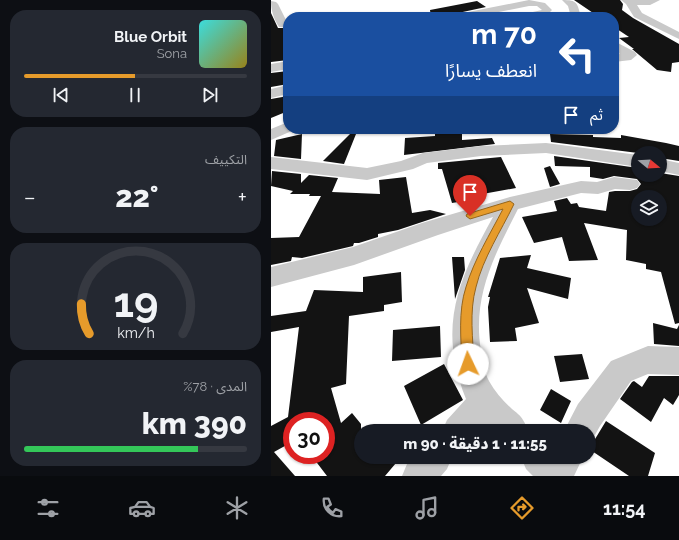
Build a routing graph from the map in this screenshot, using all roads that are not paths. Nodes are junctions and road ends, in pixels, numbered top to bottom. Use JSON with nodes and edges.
{"nodes":[{"id":1,"x":567,"y":0,"type":"edge"},
{"id":2,"x":655,"y":0,"type":"edge"},
{"id":3,"x":628,"y":1,"type":"edge"},
{"id":4,"x":271,"y":4,"type":"edge"},
{"id":5,"x":485,"y":12,"type":"edge"},
{"id":6,"x":545,"y":12,"type":"edge"},
{"id":7,"x":575,"y":12,"type":"edge"},
{"id":8,"x":283,"y":19,"type":"edge"},
{"id":9,"x":283,"y":25,"type":"edge"},
{"id":10,"x":271,"y":27,"type":"edge"},
{"id":11,"x":679,"y":36,"type":"edge"},
{"id":12,"x":619,"y":48,"type":"edge"},
{"id":13,"x":619,"y":58,"type":"edge"},
{"id":14,"x":283,"y":66,"type":"edge"},
{"id":15,"x":271,"y":68,"type":"edge"},
{"id":16,"x":283,"y":90,"type":"edge"},
{"id":17,"x":271,"y":94,"type":"edge"},
{"id":18,"x":283,"y":129,"type":"edge"},
{"id":19,"x":271,"y":135,"type":"edge"},
{"id":20,"x":631,"y":160,"type":"edge"},
{"id":21,"x":271,"y":163,"type":"edge"},
{"id":22,"x":667,"y":166,"type":"edge"},
{"id":23,"x":679,"y":169,"type":"edge"},
{"id":24,"x":630,"y":184,"type":"dead end"},
{"id":25,"x":510,"y":204,"type":"junction"},
{"id":26,"x":271,"y":277,"type":"edge"},
{"id":27,"x":679,"y":361,"type":"edge"},
{"id":28,"x":484,"y":402,"type":"junction"},
{"id":29,"x":464,"y":424,"type":"edge"},
{"id":30,"x":505,"y":424,"type":"edge"},
{"id":31,"x":584,"y":424,"type":"edge"},
{"id":32,"x":429,"y":464,"type":"edge"},
{"id":33,"x":545,"y":464,"type":"edge"},
{"id":34,"x":562,"y":464,"type":"edge"},
{"id":35,"x":419,"y":476,"type":"edge"}],
"edges":[{"from":1,"to":7,"type":"street"},
{"from":2,"to":3,"type":"street"},
{"from":3,"to":11,"type":"street"},
{"from":4,"to":8,"type":"street"},
{"from":5,"to":6,"type":"street"},
{"from":9,"to":10,"type":"street"},
{"from":12,"to":13,"type":"street"},
{"from":14,"to":15,"type":"street"},
{"from":16,"to":17,"type":"street"},
{"from":18,"to":19,"type":"street"},
{"from":20,"to":21,"type":"street"},
{"from":22,"to":23,"type":"street"},
{"from":24,"to":25,"type":"street"},
{"from":25,"to":26,"type":"street"},
{"from":25,"to":28,"type":"street"},
{"from":27,"to":31,"type":"street"},
{"from":28,"to":29,"type":"street"},
{"from":28,"to":30,"type":"street"},
{"from":32,"to":35,"type":"street"},
{"from":33,"to":34,"type":"street"}]}
